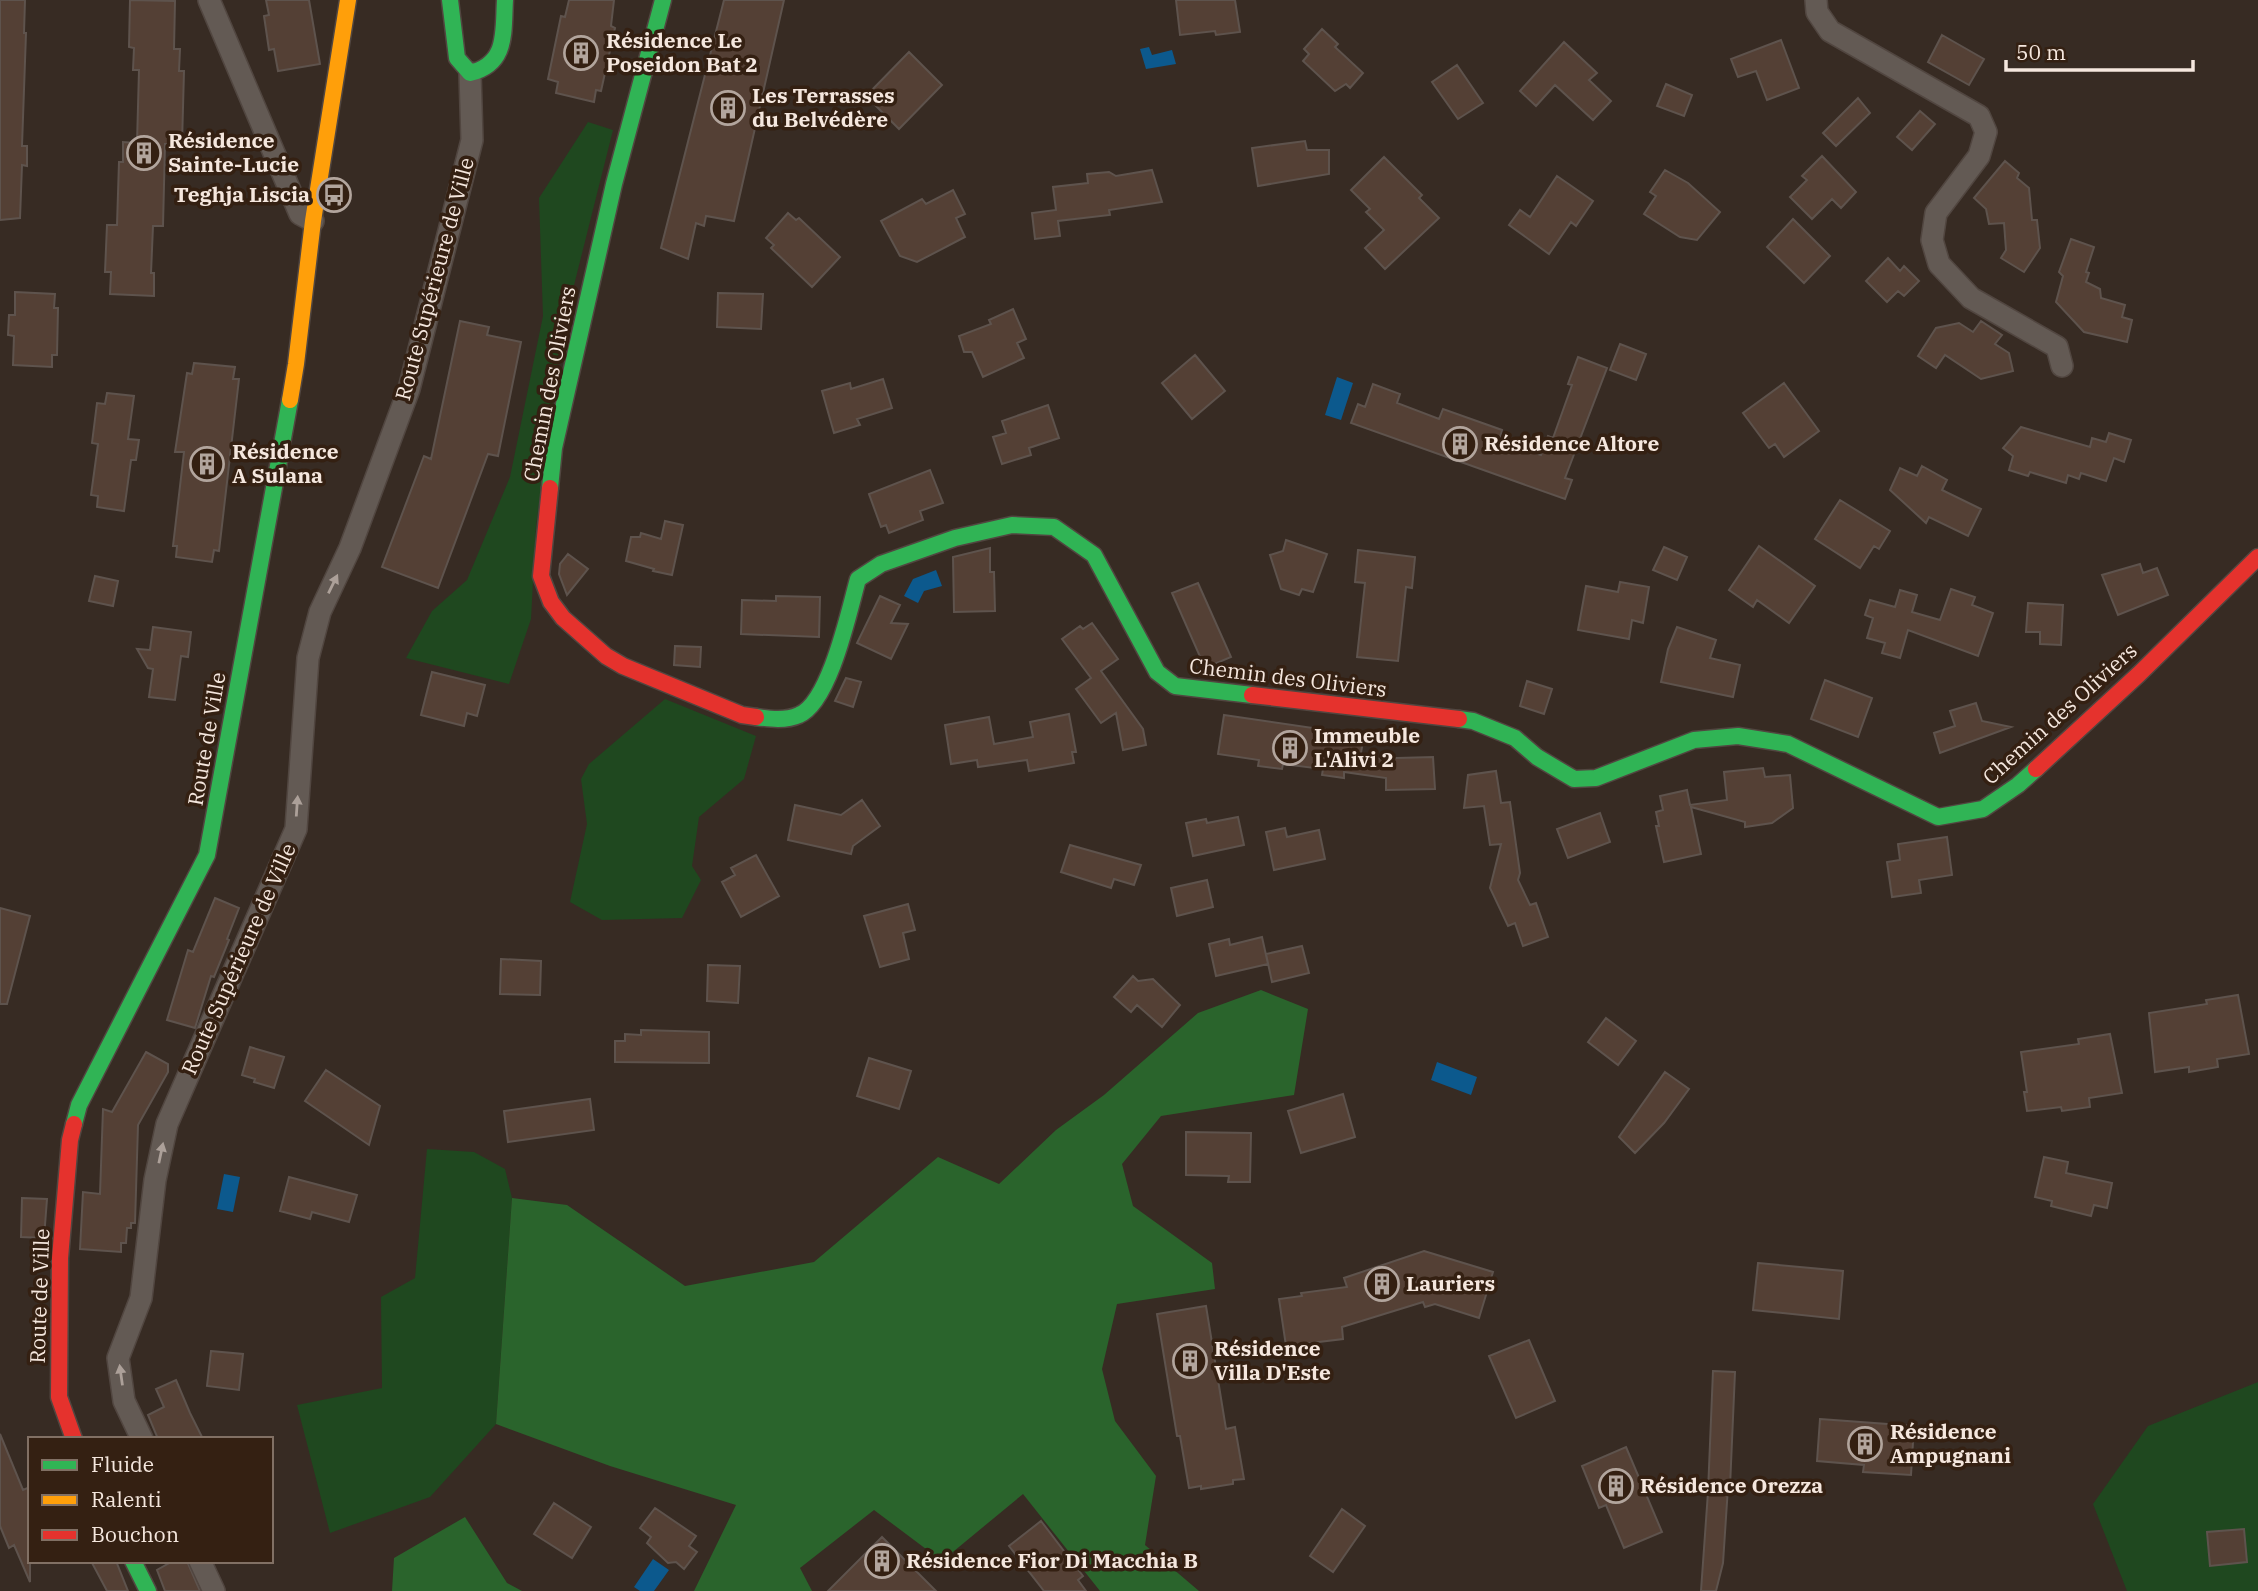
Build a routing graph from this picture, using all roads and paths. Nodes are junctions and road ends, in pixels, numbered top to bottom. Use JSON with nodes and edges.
{"nodes":[{"id":1,"x":209,"y":0,"type":"edge"},
{"id":2,"x":348,"y":0,"type":"edge"},
{"id":3,"x":450,"y":0,"type":"edge"},
{"id":4,"x":505,"y":0,"type":"edge"},
{"id":5,"x":663,"y":0,"type":"edge"},
{"id":6,"x":1816,"y":0,"type":"edge"},
{"id":7,"x":470,"y":72,"type":"junction"},
{"id":8,"x":313,"y":221,"type":"junction"},
{"id":9,"x":2062,"y":366,"type":"dead end"},
{"id":10,"x":2258,"y":557,"type":"edge"},
{"id":11,"x":73,"y":1437,"type":"edge"},
{"id":12,"x":141,"y":1437,"type":"edge"},
{"id":13,"x":134,"y":1563,"type":"edge"},
{"id":14,"x":201,"y":1563,"type":"edge"},
{"id":15,"x":148,"y":1591,"type":"edge"},
{"id":16,"x":214,"y":1591,"type":"edge"}],
"edges":[{"from":1,"to":8,"type":"street"},
{"from":2,"to":8,"type":"street","name":"Route de Ville"},
{"from":3,"to":7,"type":"street"},
{"from":4,"to":7,"type":"street"},
{"from":5,"to":10,"type":"street","name":"Chemin des Oliviers"},
{"from":6,"to":9,"type":"street"},
{"from":12,"to":7,"type":"street","name":"Route Supérieure de Ville","one_way":true},
{"from":8,"to":11,"type":"street","name":"Route de Ville"},
{"from":13,"to":15,"type":"street"},
{"from":14,"to":16,"type":"street"}]}
